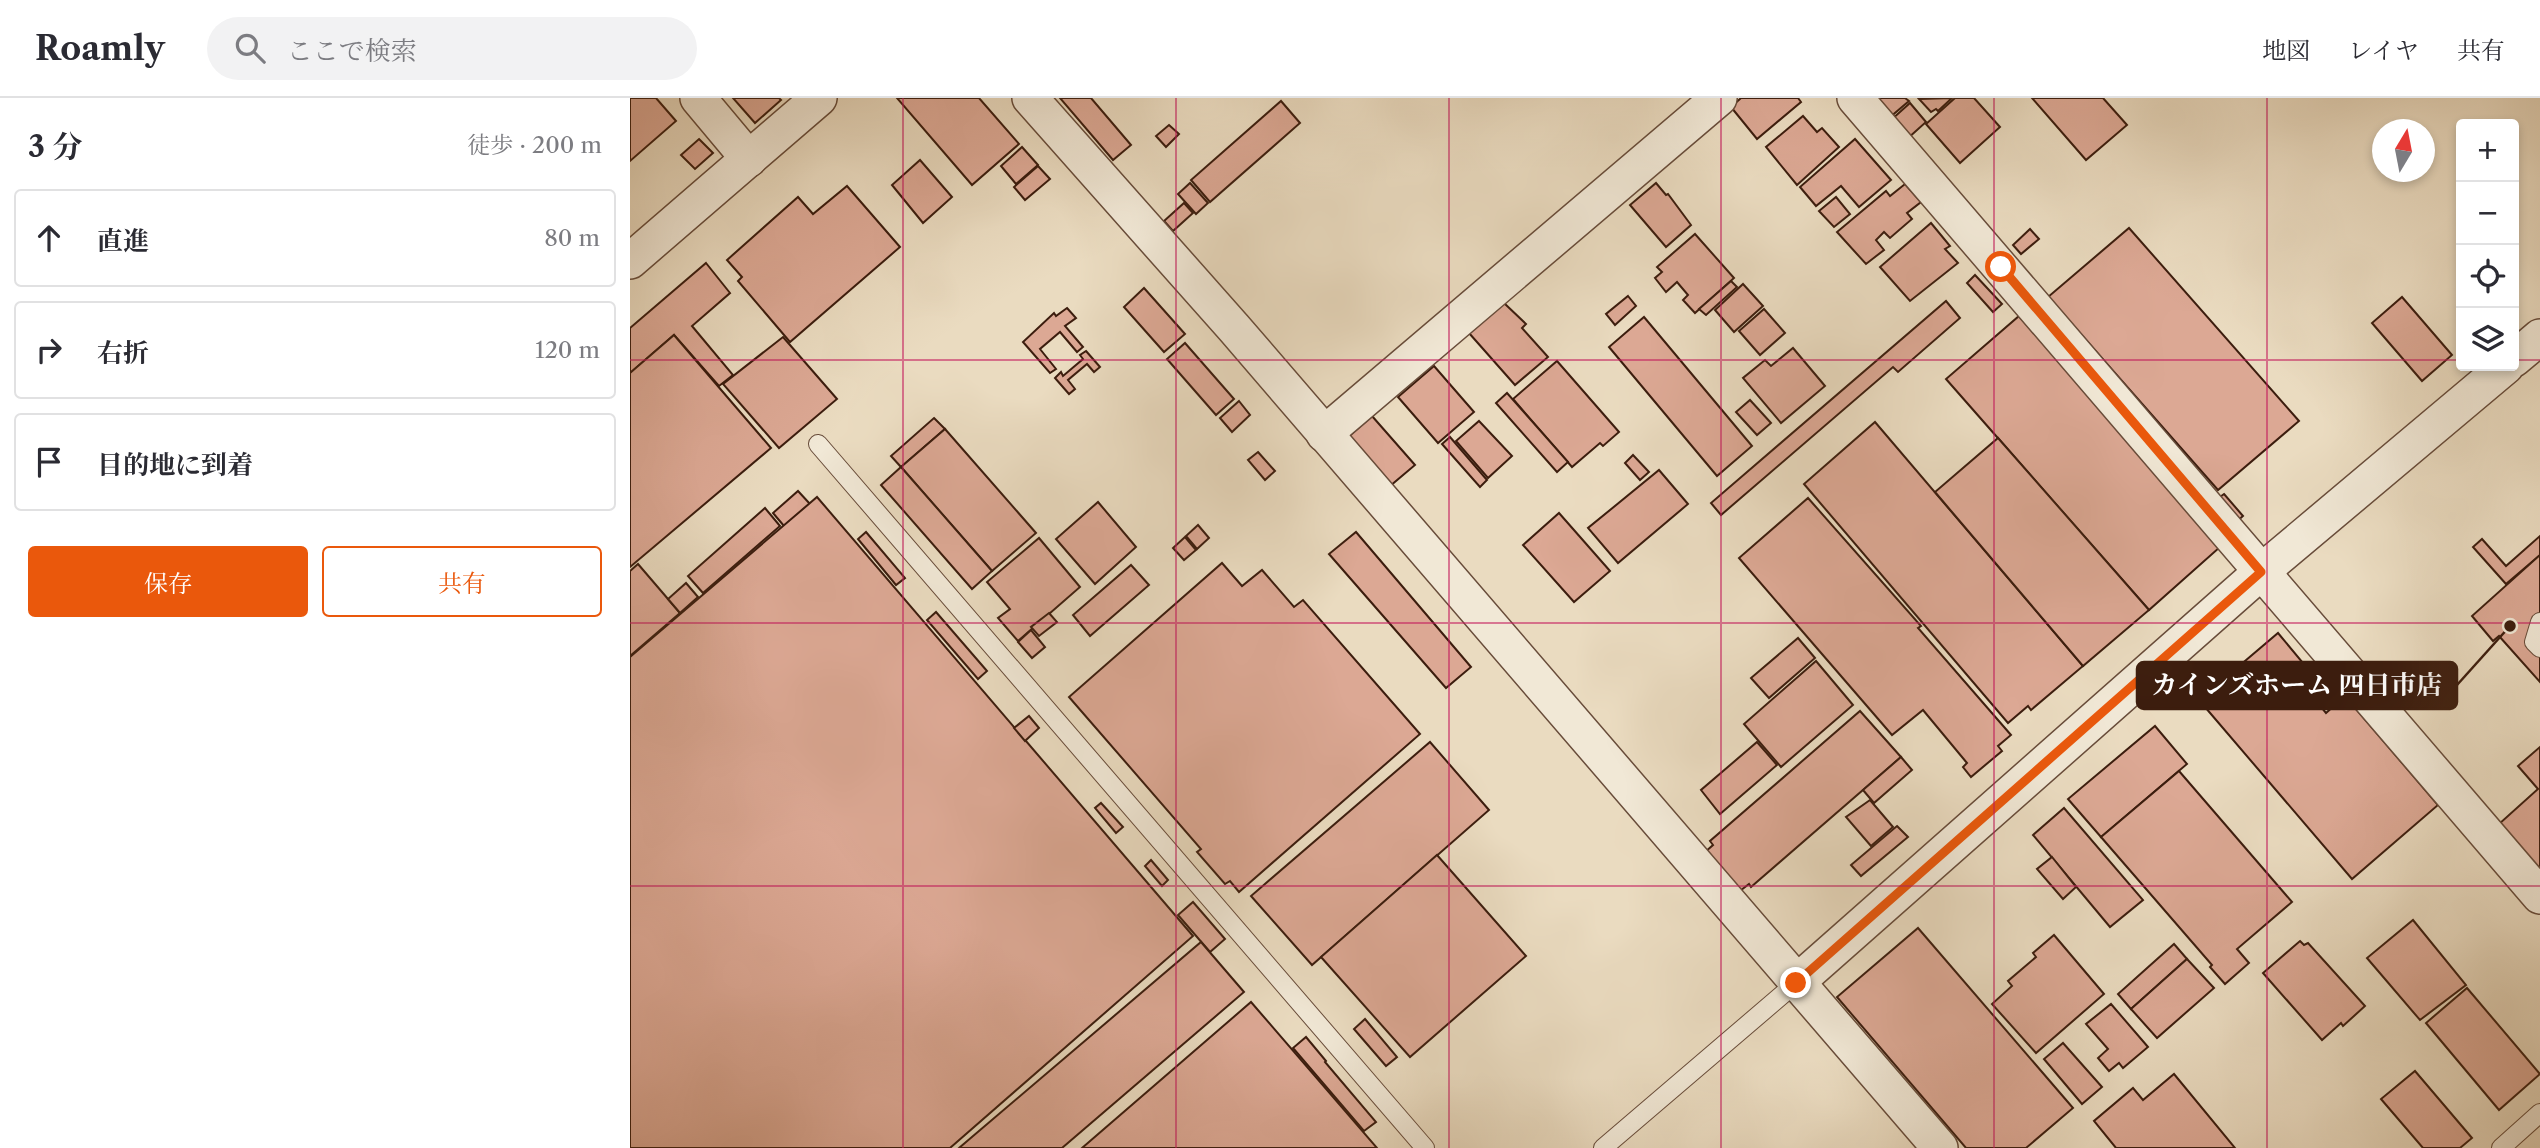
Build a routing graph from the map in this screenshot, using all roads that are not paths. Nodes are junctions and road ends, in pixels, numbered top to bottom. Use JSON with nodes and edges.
{"nodes":[{"id":1,"x":698,"y":98,"type":"edge"},
{"id":2,"x":819,"y":98,"type":"edge"},
{"id":3,"x":1030,"y":98,"type":"edge"},
{"id":4,"x":1719,"y":98,"type":"edge"},
{"id":5,"x":1855,"y":98,"type":"edge"},
{"id":6,"x":749,"y":159,"type":"junction"},
{"id":7,"x":630,"y":261,"type":"edge"},
{"id":8,"x":2540,"y":337,"type":"edge"},
{"id":9,"x":2519,"y":355,"type":"edge"},
{"id":10,"x":2499,"y":371,"type":"edge"},
{"id":11,"x":1324,"y":434,"type":"junction"},
{"id":12,"x":818,"y":444,"type":"dead end"},
{"id":13,"x":2261,"y":572,"type":"junction"},
{"id":14,"x":2540,"y":622,"type":"edge"},
{"id":15,"x":2540,"y":649,"type":"edge"},
{"id":16,"x":2540,"y":895,"type":"edge"},
{"id":17,"x":1796,"y":983,"type":"junction"},
{"id":18,"x":2540,"y":1114,"type":"edge"},
{"id":19,"x":1426,"y":1148,"type":"edge"},
{"id":20,"x":1603,"y":1148,"type":"edge"},
{"id":21,"x":1940,"y":1148,"type":"edge"},
{"id":22,"x":2501,"y":1148,"type":"edge"}],
"edges":[{"from":1,"to":6,"type":"street"},
{"from":2,"to":6,"type":"street"},
{"from":3,"to":11,"type":"street"},
{"from":4,"to":11,"type":"street"},
{"from":5,"to":13,"type":"street"},
{"from":6,"to":7,"type":"street"},
{"from":8,"to":9,"type":"street"},
{"from":10,"to":13,"type":"street"},
{"from":11,"to":17,"type":"street"},
{"from":12,"to":19,"type":"lane"},
{"from":13,"to":16,"type":"street"},
{"from":13,"to":17,"type":"street"},
{"from":14,"to":15,"type":"lane"},
{"from":17,"to":20,"type":"lane"},
{"from":17,"to":21,"type":"street"},
{"from":18,"to":22,"type":"lane"}]}
